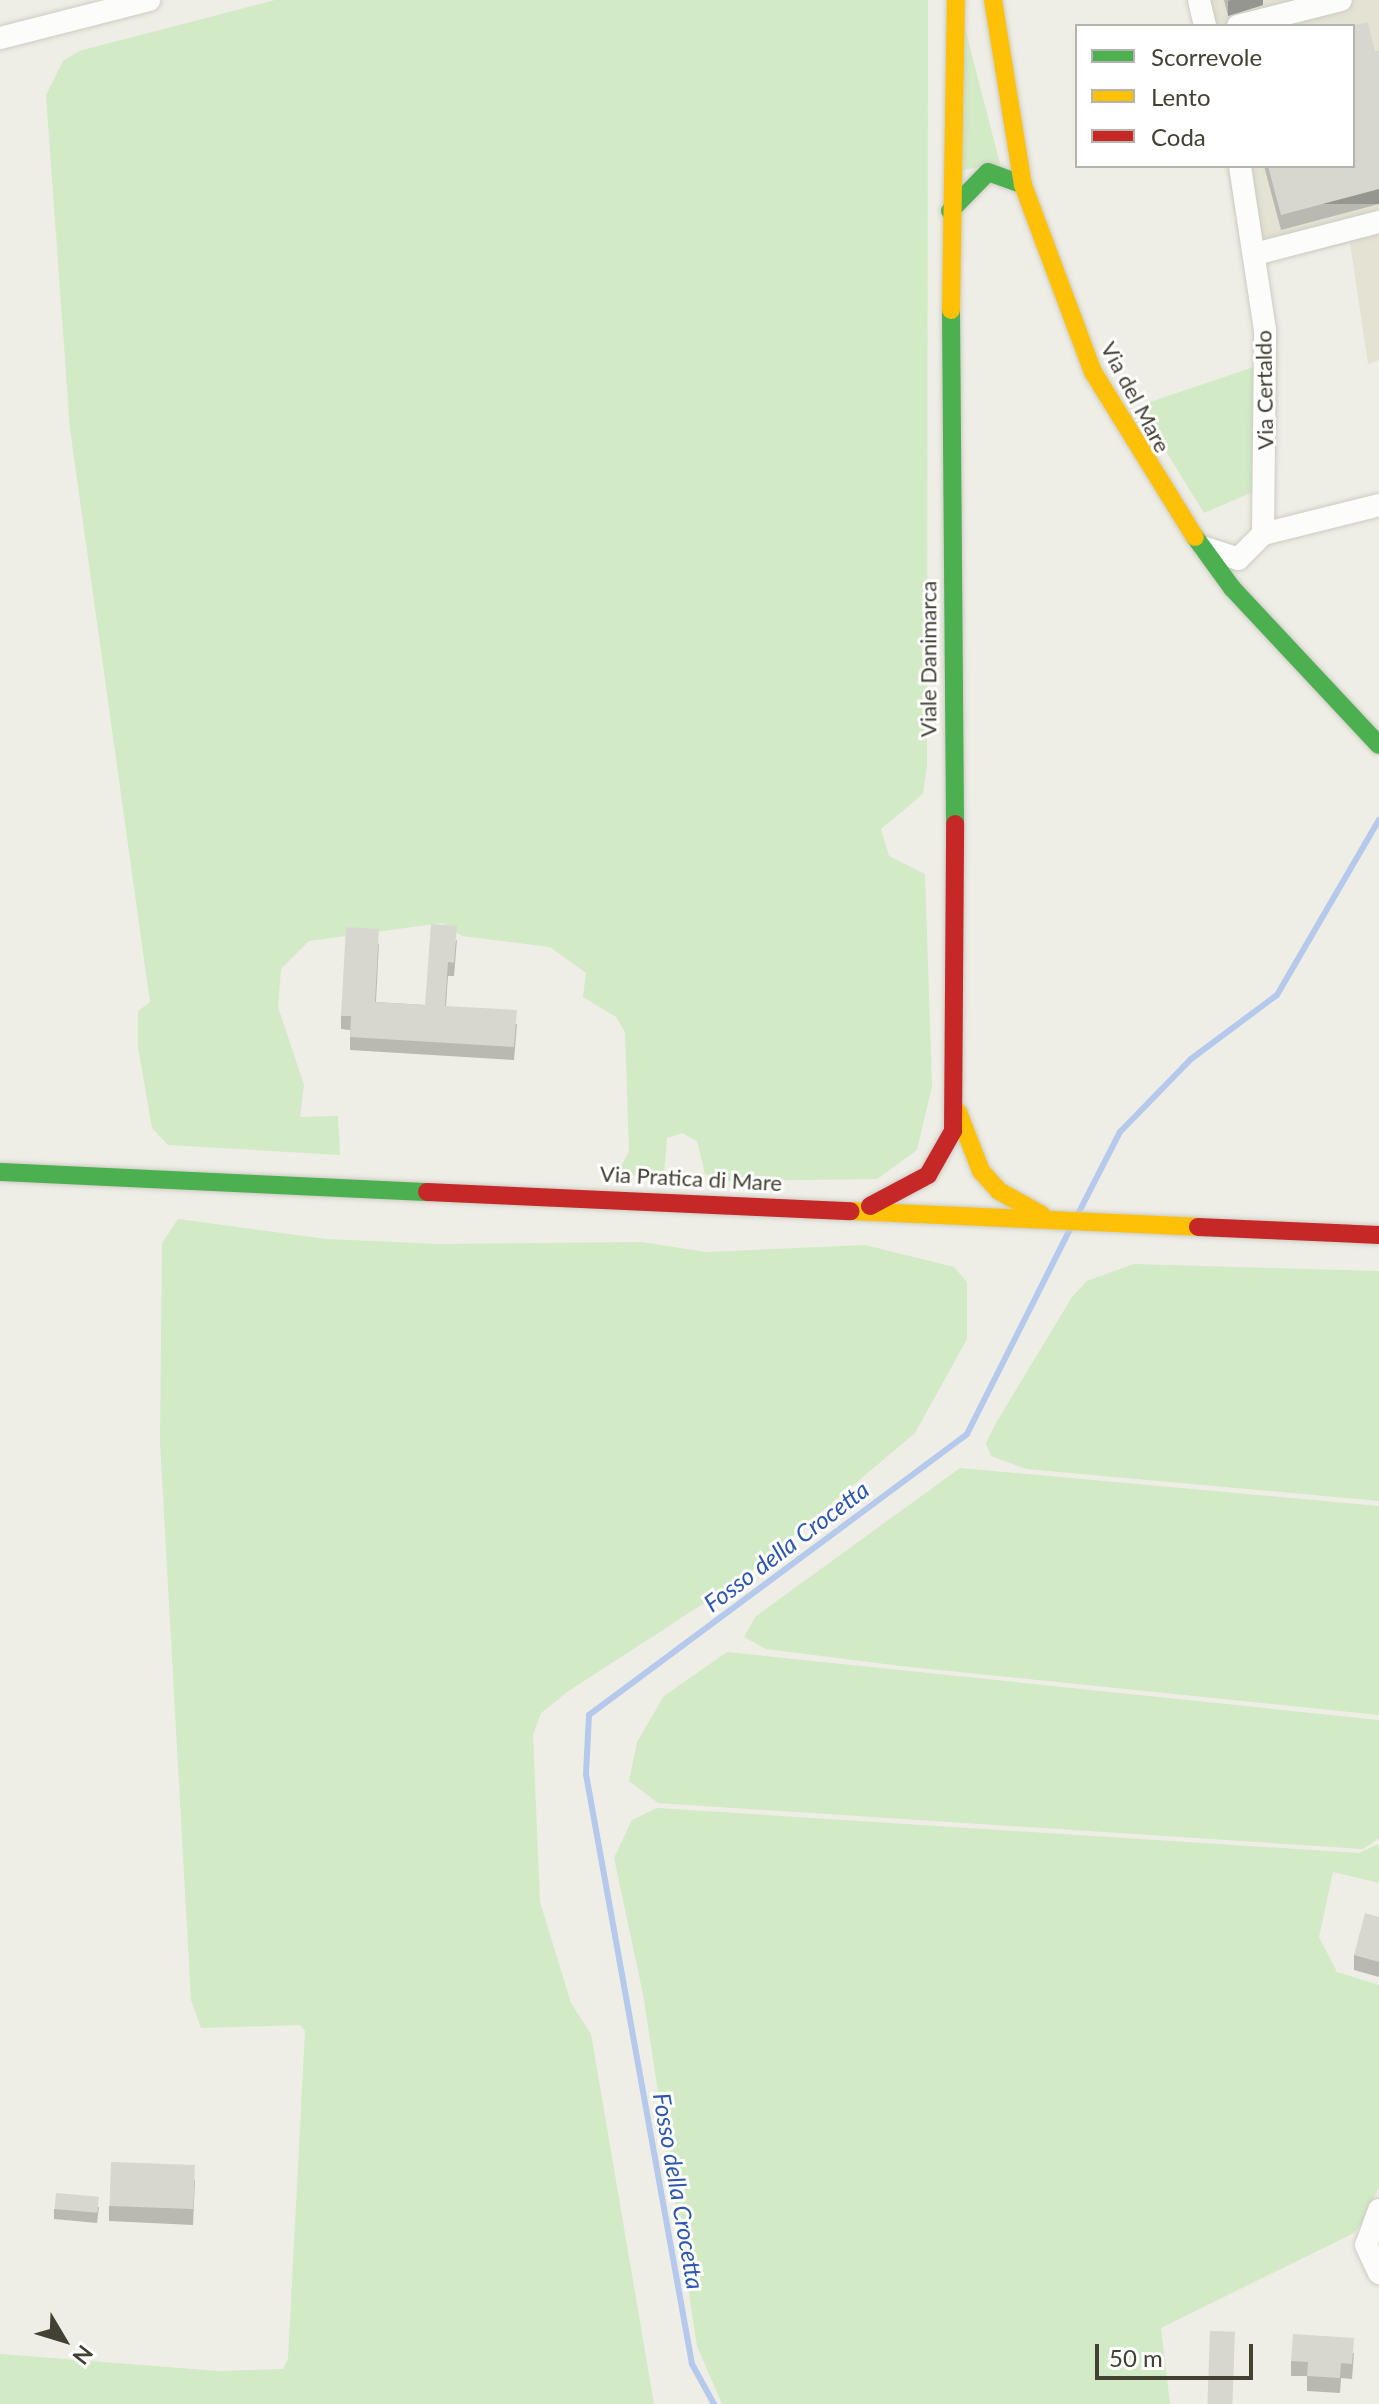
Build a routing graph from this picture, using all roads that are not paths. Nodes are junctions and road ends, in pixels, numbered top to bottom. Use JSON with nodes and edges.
{"nodes":[{"id":1,"x":149,"y":0,"type":"edge"},
{"id":2,"x":956,"y":0,"type":"edge"},
{"id":3,"x":993,"y":0,"type":"edge"},
{"id":4,"x":1199,"y":0,"type":"edge"},
{"id":5,"x":1341,"y":0,"type":"edge"},
{"id":6,"x":1205,"y":24,"type":"edge"},
{"id":7,"x":1246,"y":24,"type":"edge"},
{"id":8,"x":0,"y":38,"type":"edge"},
{"id":9,"x":1240,"y":168,"type":"edge"},
{"id":10,"x":1023,"y":185,"type":"junction"},
{"id":11,"x":950,"y":211,"type":"junction"},
{"id":12,"x":1379,"y":222,"type":"edge"},
{"id":13,"x":1259,"y":253,"type":"junction"},
{"id":14,"x":1379,"y":505,"type":"edge"},
{"id":15,"x":1263,"y":534,"type":"junction"},
{"id":16,"x":1197,"y":543,"type":"junction"},
{"id":17,"x":1379,"y":745,"type":"edge"},
{"id":18,"x":957,"y":1107,"type":"junction"},
{"id":19,"x":0,"y":1172,"type":"edge"},
{"id":20,"x":861,"y":1210,"type":"junction"},
{"id":21,"x":1051,"y":1219,"type":"junction"},
{"id":22,"x":1379,"y":1235,"type":"edge"},
{"id":23,"x":1379,"y":2210,"type":"edge"},
{"id":24,"x":1379,"y":2273,"type":"edge"}],
"edges":[{"from":1,"to":8,"type":"street"},
{"from":2,"to":11,"type":"main road","name":"Viale Danimarca"},
{"from":3,"to":10,"type":"main road","name":"Via del Mare"},
{"from":4,"to":6,"type":"street"},
{"from":5,"to":7,"type":"street"},
{"from":9,"to":13,"type":"street","name":"Via Certaldo"},
{"from":10,"to":11,"type":"main road"},
{"from":10,"to":16,"type":"main road","name":"Via del Mare"},
{"from":11,"to":18,"type":"main road","name":"Viale Danimarca"},
{"from":12,"to":13,"type":"street"},
{"from":13,"to":15,"type":"street","name":"Via Certaldo"},
{"from":14,"to":15,"type":"street"},
{"from":15,"to":16,"type":"street"},
{"from":16,"to":17,"type":"main road","name":"Via del Mare"},
{"from":18,"to":20,"type":"main road","name":"Viale Danimarca"},
{"from":18,"to":21,"type":"main road","name":"Viale Danimarca"},
{"from":19,"to":20,"type":"main road","name":"Via Pratica di Mare"},
{"from":20,"to":21,"type":"main road","name":"Via Pratica di Mare"},
{"from":21,"to":22,"type":"main road","name":"Via Pratica di Mare"},
{"from":23,"to":24,"type":"street"}]}
